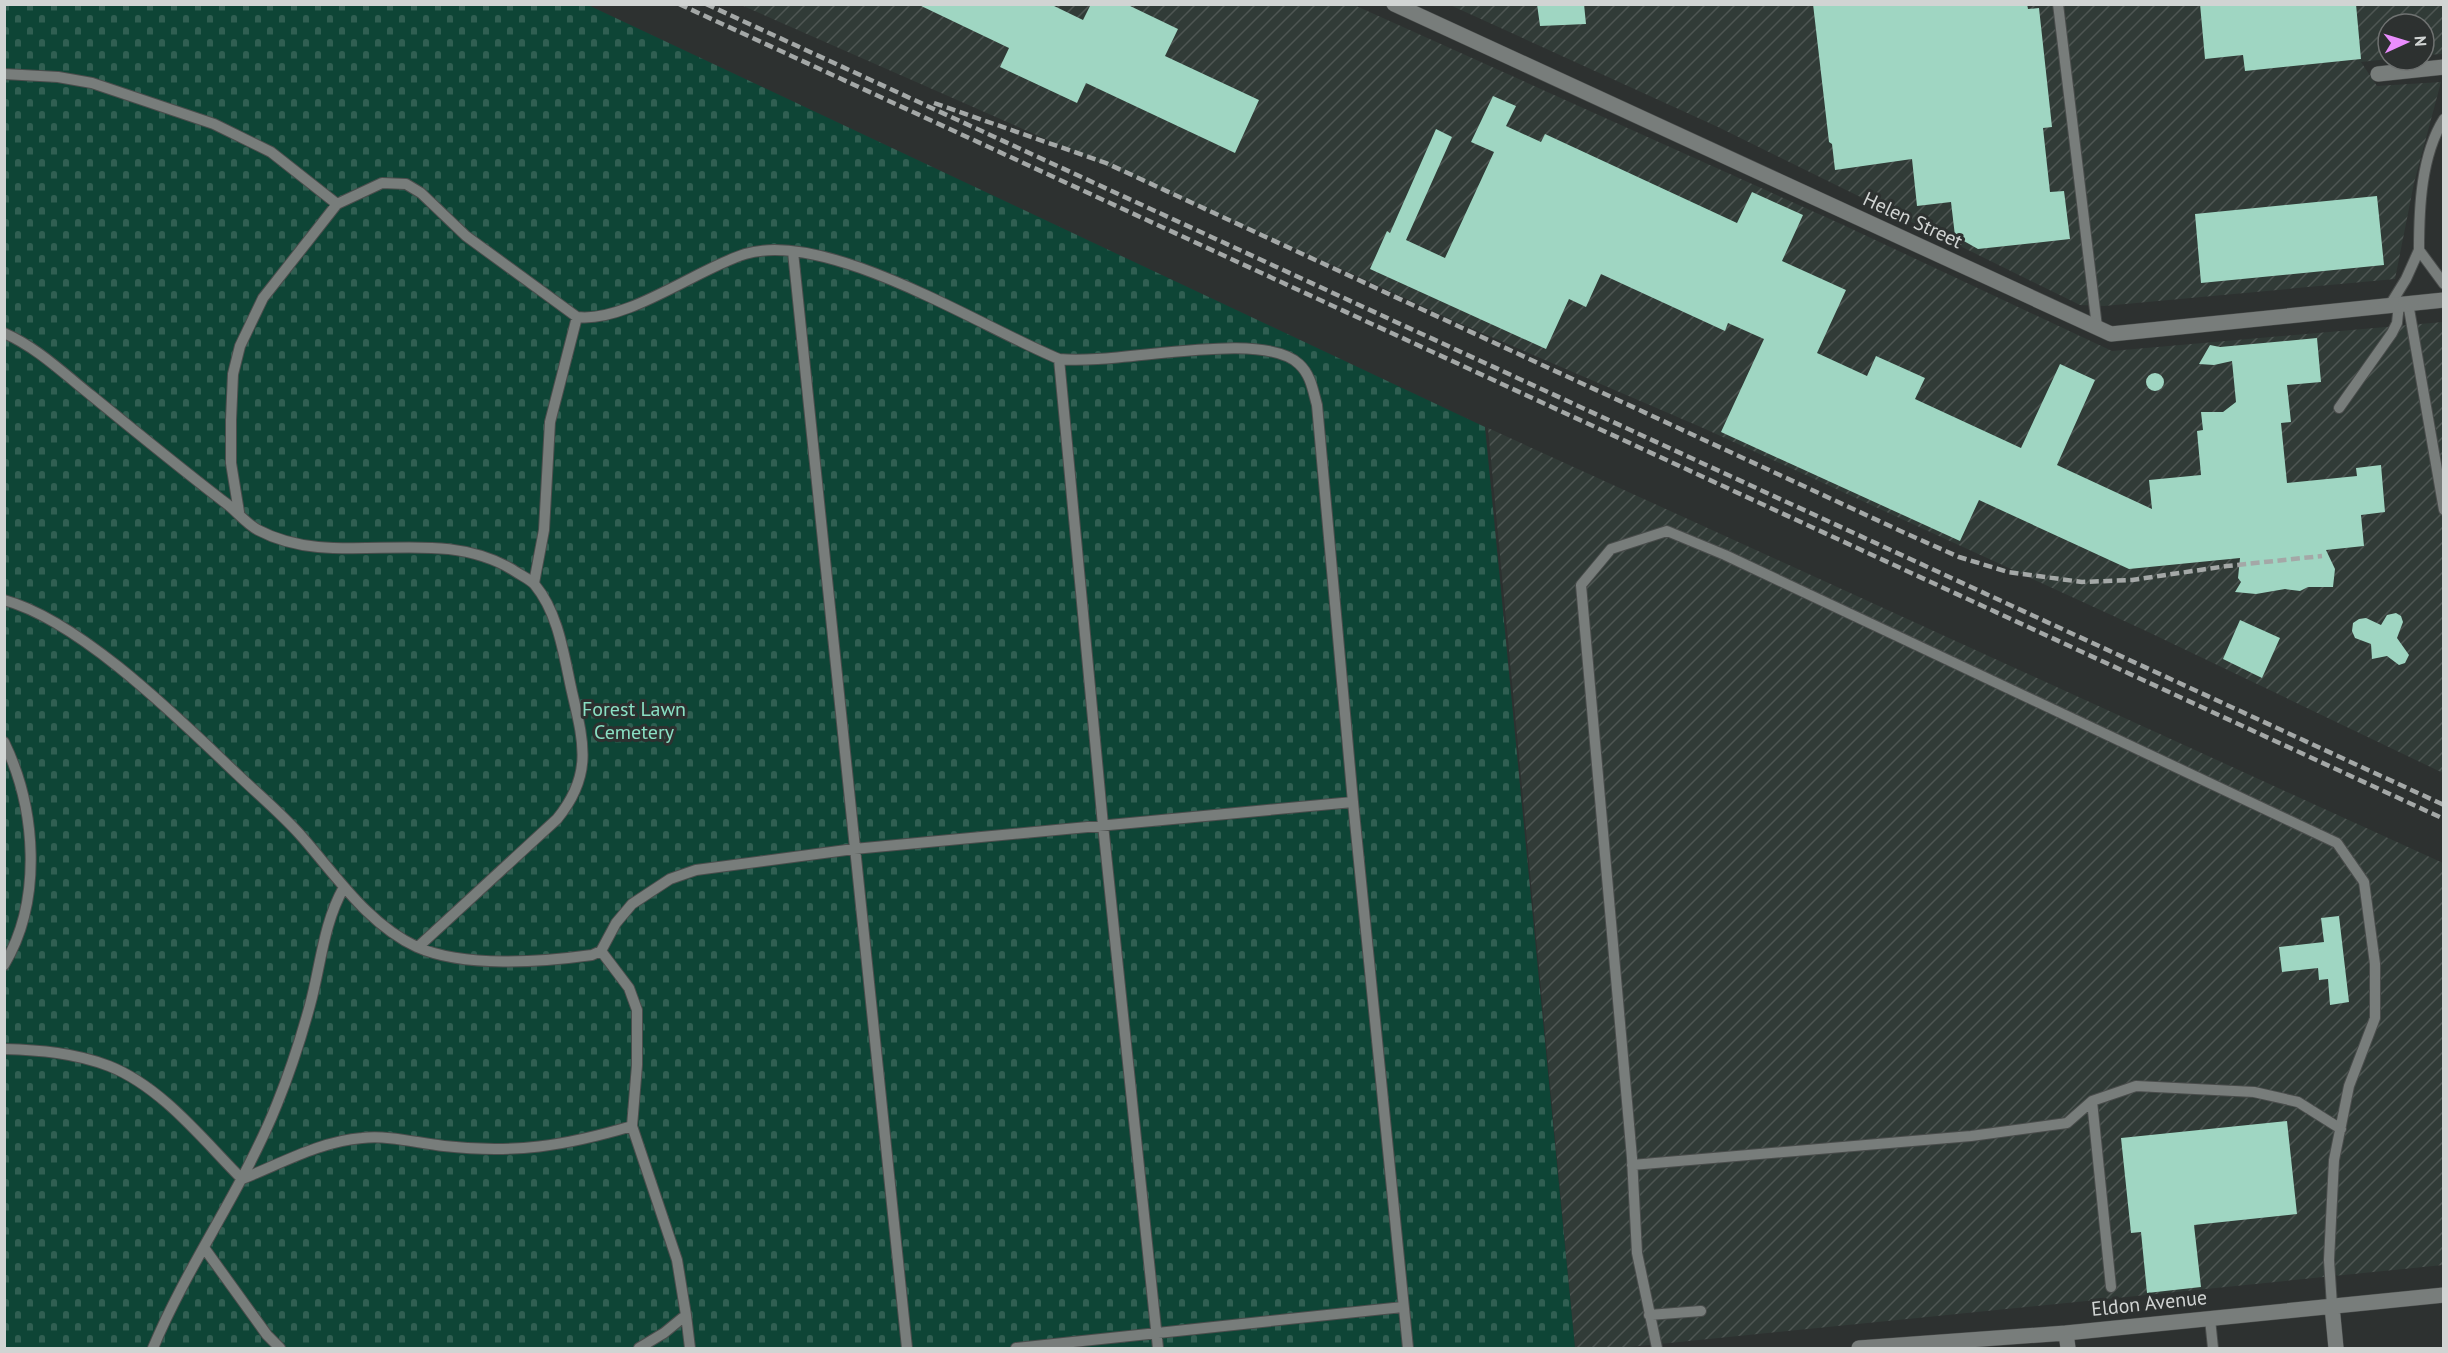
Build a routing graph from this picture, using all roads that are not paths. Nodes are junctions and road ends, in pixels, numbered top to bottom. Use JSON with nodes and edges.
{"nodes":[{"id":1,"x":1394,"y":4,"type":"edge"},
{"id":2,"x":2058,"y":4,"type":"edge"},
{"id":3,"x":2444,"y":67,"type":"edge"},
{"id":4,"x":4,"y":74,"type":"edge"},
{"id":5,"x":2378,"y":74,"type":"dead end"},
{"id":6,"x":2444,"y":119,"type":"edge"},
{"id":7,"x":337,"y":204,"type":"junction"},
{"id":8,"x":2419,"y":250,"type":"junction"},
{"id":9,"x":793,"y":252,"type":"junction"},
{"id":10,"x":2444,"y":284,"type":"edge"},
{"id":11,"x":2444,"y":300,"type":"edge"},
{"id":12,"x":2399,"y":304,"type":"junction"},
{"id":13,"x":577,"y":317,"type":"junction"},
{"id":14,"x":2097,"y":327,"type":"junction"},
{"id":15,"x":4,"y":333,"type":"edge"},
{"id":16,"x":1059,"y":359,"type":"junction"},
{"id":17,"x":2339,"y":408,"type":"dead end"},
{"id":18,"x":2444,"y":510,"type":"edge"},
{"id":19,"x":239,"y":512,"type":"junction"},
{"id":20,"x":534,"y":583,"type":"junction"},
{"id":21,"x":4,"y":600,"type":"edge"},
{"id":22,"x":4,"y":742,"type":"edge"},
{"id":23,"x":1353,"y":802,"type":"junction"},
{"id":24,"x":1103,"y":825,"type":"junction"},
{"id":25,"x":854,"y":849,"type":"junction"},
{"id":26,"x":344,"y":887,"type":"junction"},
{"id":27,"x":418,"y":947,"type":"junction"},
{"id":28,"x":601,"y":951,"type":"junction"},
{"id":29,"x":4,"y":965,"type":"edge"},
{"id":30,"x":4,"y":1049,"type":"edge"},
{"id":31,"x":2092,"y":1101,"type":"junction"},
{"id":32,"x":633,"y":1126,"type":"junction"},
{"id":33,"x":2341,"y":1129,"type":"junction"},
{"id":34,"x":1632,"y":1165,"type":"junction"},
{"id":35,"x":242,"y":1179,"type":"junction"},
{"id":36,"x":205,"y":1249,"type":"junction"},
{"id":37,"x":2111,"y":1287,"type":"dead end"},
{"id":38,"x":2444,"y":1295,"type":"edge"},
{"id":39,"x":2332,"y":1306,"type":"junction"},
{"id":40,"x":1403,"y":1307,"type":"junction"},
{"id":41,"x":1701,"y":1311,"type":"dead end"},
{"id":42,"x":686,"y":1315,"type":"junction"},
{"id":43,"x":1649,"y":1315,"type":"junction"},
{"id":44,"x":2210,"y":1318,"type":"junction"},
{"id":45,"x":2066,"y":1333,"type":"junction"},
{"id":46,"x":1157,"y":1335,"type":"junction"},
{"id":47,"x":1928,"y":1346,"type":"edge"},
{"id":48,"x":153,"y":1348,"type":"edge"},
{"id":49,"x":280,"y":1348,"type":"edge"},
{"id":50,"x":639,"y":1348,"type":"edge"},
{"id":51,"x":690,"y":1348,"type":"edge"},
{"id":52,"x":907,"y":1348,"type":"edge"},
{"id":53,"x":1016,"y":1348,"type":"edge"},
{"id":54,"x":1158,"y":1348,"type":"edge"},
{"id":55,"x":1408,"y":1348,"type":"edge"},
{"id":56,"x":1657,"y":1348,"type":"edge"},
{"id":57,"x":1859,"y":1348,"type":"edge"},
{"id":58,"x":2068,"y":1348,"type":"edge"},
{"id":59,"x":2213,"y":1348,"type":"edge"},
{"id":60,"x":2336,"y":1348,"type":"edge"}],
"edges":[{"from":1,"to":14,"type":"street","name":"Helen Street"},
{"from":2,"to":14,"type":"lane"},
{"from":3,"to":5,"type":"street"},
{"from":4,"to":7,"type":"lane"},
{"from":6,"to":8,"type":"lane"},
{"from":7,"to":13,"type":"lane"},
{"from":7,"to":19,"type":"lane"},
{"from":8,"to":10,"type":"lane"},
{"from":8,"to":12,"type":"lane"},
{"from":9,"to":13,"type":"lane"},
{"from":9,"to":16,"type":"lane"},
{"from":9,"to":25,"type":"lane"},
{"from":11,"to":12,"type":"street","name":"Helen Street"},
{"from":12,"to":14,"type":"street","name":"Helen Street"},
{"from":12,"to":17,"type":"lane"},
{"from":12,"to":18,"type":"lane"},
{"from":13,"to":20,"type":"lane"},
{"from":15,"to":19,"type":"lane"},
{"from":16,"to":23,"type":"lane"},
{"from":16,"to":24,"type":"lane"},
{"from":19,"to":20,"type":"lane"},
{"from":20,"to":27,"type":"lane"},
{"from":21,"to":26,"type":"lane"},
{"from":22,"to":29,"type":"lane"},
{"from":23,"to":24,"type":"lane"},
{"from":23,"to":40,"type":"lane"},
{"from":24,"to":25,"type":"lane"},
{"from":24,"to":46,"type":"lane"},
{"from":25,"to":28,"type":"lane"},
{"from":25,"to":52,"type":"lane"},
{"from":26,"to":27,"type":"lane"},
{"from":26,"to":35,"type":"lane"},
{"from":27,"to":28,"type":"lane"},
{"from":28,"to":32,"type":"lane"},
{"from":30,"to":35,"type":"lane"},
{"from":31,"to":33,"type":"lane"},
{"from":31,"to":34,"type":"lane"},
{"from":31,"to":37,"type":"lane"},
{"from":32,"to":35,"type":"lane"},
{"from":32,"to":42,"type":"lane"},
{"from":33,"to":34,"type":"lane"},
{"from":33,"to":39,"type":"lane"},
{"from":34,"to":43,"type":"lane"},
{"from":35,"to":36,"type":"lane"},
{"from":36,"to":48,"type":"lane"},
{"from":36,"to":49,"type":"lane"},
{"from":38,"to":39,"type":"street","name":"Eldon Avenue"},
{"from":39,"to":44,"type":"street","name":"Eldon Avenue"},
{"from":39,"to":60,"type":"street"},
{"from":40,"to":46,"type":"lane"},
{"from":40,"to":55,"type":"lane"},
{"from":41,"to":43,"type":"lane"},
{"from":42,"to":50,"type":"lane"},
{"from":42,"to":51,"type":"lane"},
{"from":43,"to":56,"type":"lane"},
{"from":44,"to":45,"type":"street","name":"Eldon Avenue"},
{"from":44,"to":59,"type":"lane"},
{"from":45,"to":47,"type":"street","name":"Eldon Avenue"},
{"from":45,"to":58,"type":"street"},
{"from":46,"to":53,"type":"lane"},
{"from":46,"to":54,"type":"lane"},
{"from":47,"to":57,"type":"street","name":"Eldon Avenue"}]}
